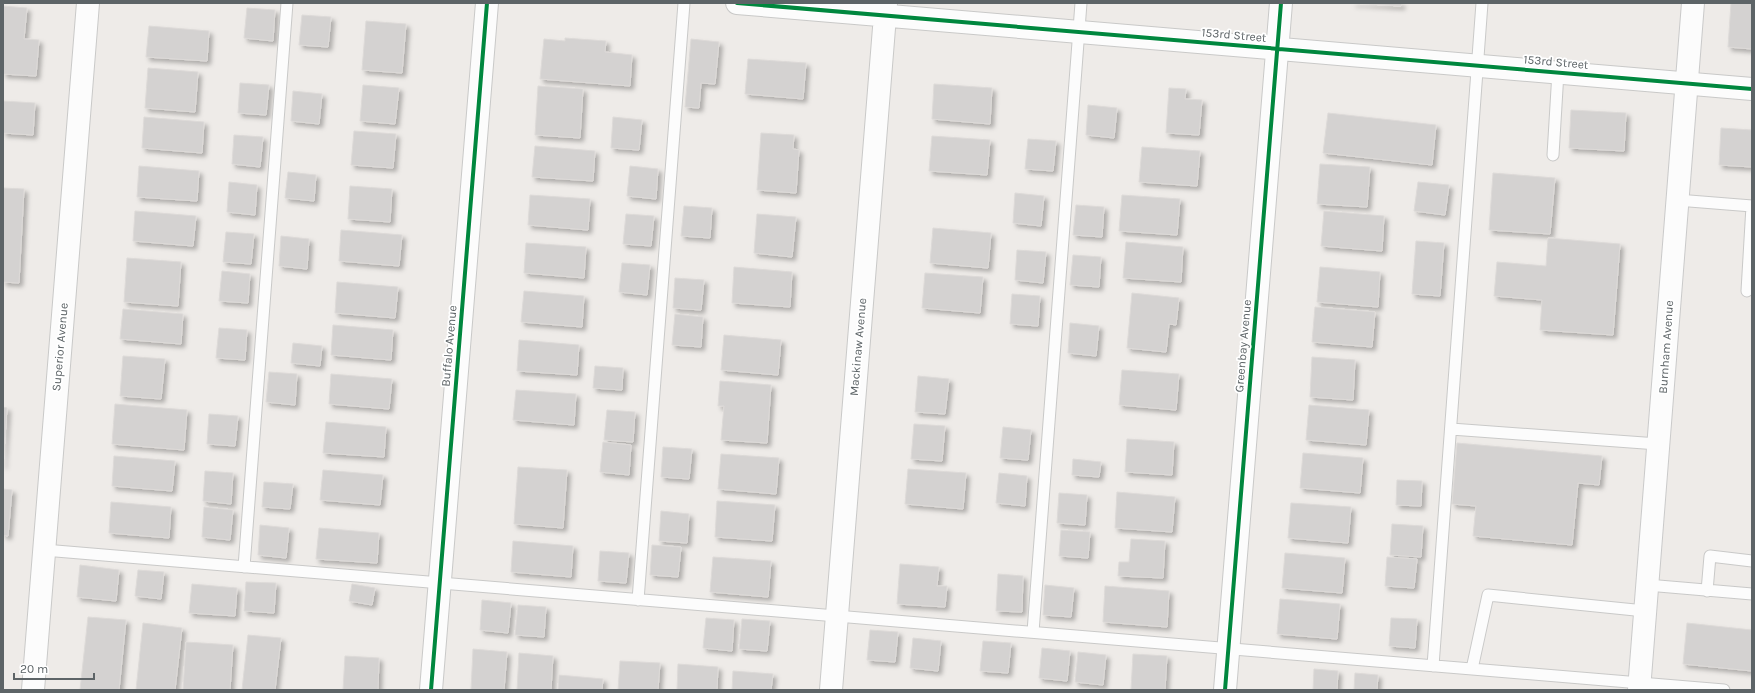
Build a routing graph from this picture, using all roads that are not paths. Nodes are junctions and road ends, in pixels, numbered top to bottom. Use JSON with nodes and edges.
{"nodes":[{"id":1,"x":88,"y":3,"type":"edge"},
{"id":2,"x":287,"y":3,"type":"edge"},
{"id":3,"x":486,"y":3,"type":"edge"},
{"id":4,"x":684,"y":3,"type":"edge"},
{"id":5,"x":737,"y":3,"type":"edge"},
{"id":6,"x":1081,"y":3,"type":"edge"},
{"id":7,"x":1281,"y":3,"type":"edge"},
{"id":8,"x":1482,"y":3,"type":"edge"},
{"id":9,"x":1693,"y":3,"type":"edge"},
{"id":10,"x":885,"y":9,"type":"edge"},
{"id":11,"x":1079,"y":32,"type":"junction"},
{"id":12,"x":1277,"y":49,"type":"junction"},
{"id":13,"x":1478,"y":65,"type":"junction"},
{"id":14,"x":1558,"y":72,"type":"junction"},
{"id":15,"x":1686,"y":83,"type":"junction"},
{"id":16,"x":1752,"y":89,"type":"edge"},
{"id":17,"x":1552,"y":155,"type":"dead end"},
{"id":18,"x":1677,"y":200,"type":"junction"},
{"id":19,"x":1747,"y":291,"type":"dead end"},
{"id":20,"x":1451,"y":429,"type":"junction"},
{"id":21,"x":1658,"y":444,"type":"junction"},
{"id":22,"x":44,"y":550,"type":"junction"},
{"id":23,"x":1752,"y":561,"type":"edge"},
{"id":24,"x":244,"y":567,"type":"junction"},
{"id":25,"x":440,"y":583,"type":"junction"},
{"id":26,"x":1647,"y":585,"type":"junction"},
{"id":27,"x":1707,"y":591,"type":"junction"},
{"id":28,"x":1752,"y":594,"type":"edge"},
{"id":29,"x":638,"y":600,"type":"junction"},
{"id":30,"x":1645,"y":611,"type":"junction"},
{"id":31,"x":836,"y":616,"type":"junction"},
{"id":32,"x":1033,"y":632,"type":"junction"},
{"id":33,"x":1228,"y":649,"type":"junction"},
{"id":34,"x":1433,"y":666,"type":"junction"},
{"id":35,"x":1472,"y":669,"type":"junction"},
{"id":36,"x":1639,"y":686,"type":"edge"},
{"id":37,"x":33,"y":690,"type":"edge"},
{"id":38,"x":431,"y":690,"type":"edge"},
{"id":39,"x":831,"y":690,"type":"edge"},
{"id":40,"x":1225,"y":690,"type":"edge"},
{"id":41,"x":1724,"y":690,"type":"edge"}],
"edges":[{"from":1,"to":22,"type":"street","name":"Superior Avenue"},
{"from":2,"to":24,"type":"lane"},
{"from":3,"to":25,"type":"street","name":"Buffalo Avenue"},
{"from":4,"to":29,"type":"lane"},
{"from":5,"to":10,"type":"street","name":"153rd Street"},
{"from":6,"to":11,"type":"lane"},
{"from":7,"to":12,"type":"street","name":"Greenbay Avenue"},
{"from":8,"to":13,"type":"lane"},
{"from":9,"to":15,"type":"street","name":"Burnham Avenue"},
{"from":10,"to":11,"type":"street","name":"153rd Street"},
{"from":10,"to":31,"type":"street","name":"Mackinaw Avenue"},
{"from":11,"to":12,"type":"street","name":"153rd Street"},
{"from":11,"to":32,"type":"lane"},
{"from":12,"to":13,"type":"street","name":"153rd Street"},
{"from":12,"to":33,"type":"street","name":"Greenbay Avenue"},
{"from":13,"to":14,"type":"street","name":"153rd Street"},
{"from":13,"to":20,"type":"lane"},
{"from":14,"to":15,"type":"street","name":"153rd Street"},
{"from":14,"to":17,"type":"lane"},
{"from":15,"to":16,"type":"street","name":"153rd Street"},
{"from":15,"to":18,"type":"street","name":"Burnham Avenue"},
{"from":18,"to":19,"type":"lane"},
{"from":18,"to":21,"type":"street","name":"Burnham Avenue"},
{"from":20,"to":21,"type":"lane"},
{"from":20,"to":34,"type":"lane"},
{"from":21,"to":26,"type":"street","name":"Burnham Avenue"},
{"from":22,"to":24,"type":"lane"},
{"from":22,"to":37,"type":"street","name":"Superior Avenue"},
{"from":23,"to":27,"type":"lane"},
{"from":24,"to":25,"type":"lane"},
{"from":25,"to":29,"type":"lane"},
{"from":25,"to":38,"type":"street","name":"Buffalo Avenue"},
{"from":26,"to":27,"type":"lane"},
{"from":26,"to":30,"type":"street","name":"Burnham Avenue"},
{"from":27,"to":28,"type":"lane"},
{"from":29,"to":31,"type":"lane"},
{"from":30,"to":35,"type":"lane"},
{"from":30,"to":36,"type":"street","name":"Burnham Avenue"},
{"from":31,"to":32,"type":"lane"},
{"from":31,"to":39,"type":"street","name":"Mackinaw Avenue"},
{"from":32,"to":33,"type":"lane"},
{"from":33,"to":34,"type":"lane"},
{"from":33,"to":40,"type":"street","name":"Greenbay Avenue"},
{"from":34,"to":35,"type":"lane"},
{"from":35,"to":36,"type":"lane"},
{"from":36,"to":41,"type":"lane"}]}
